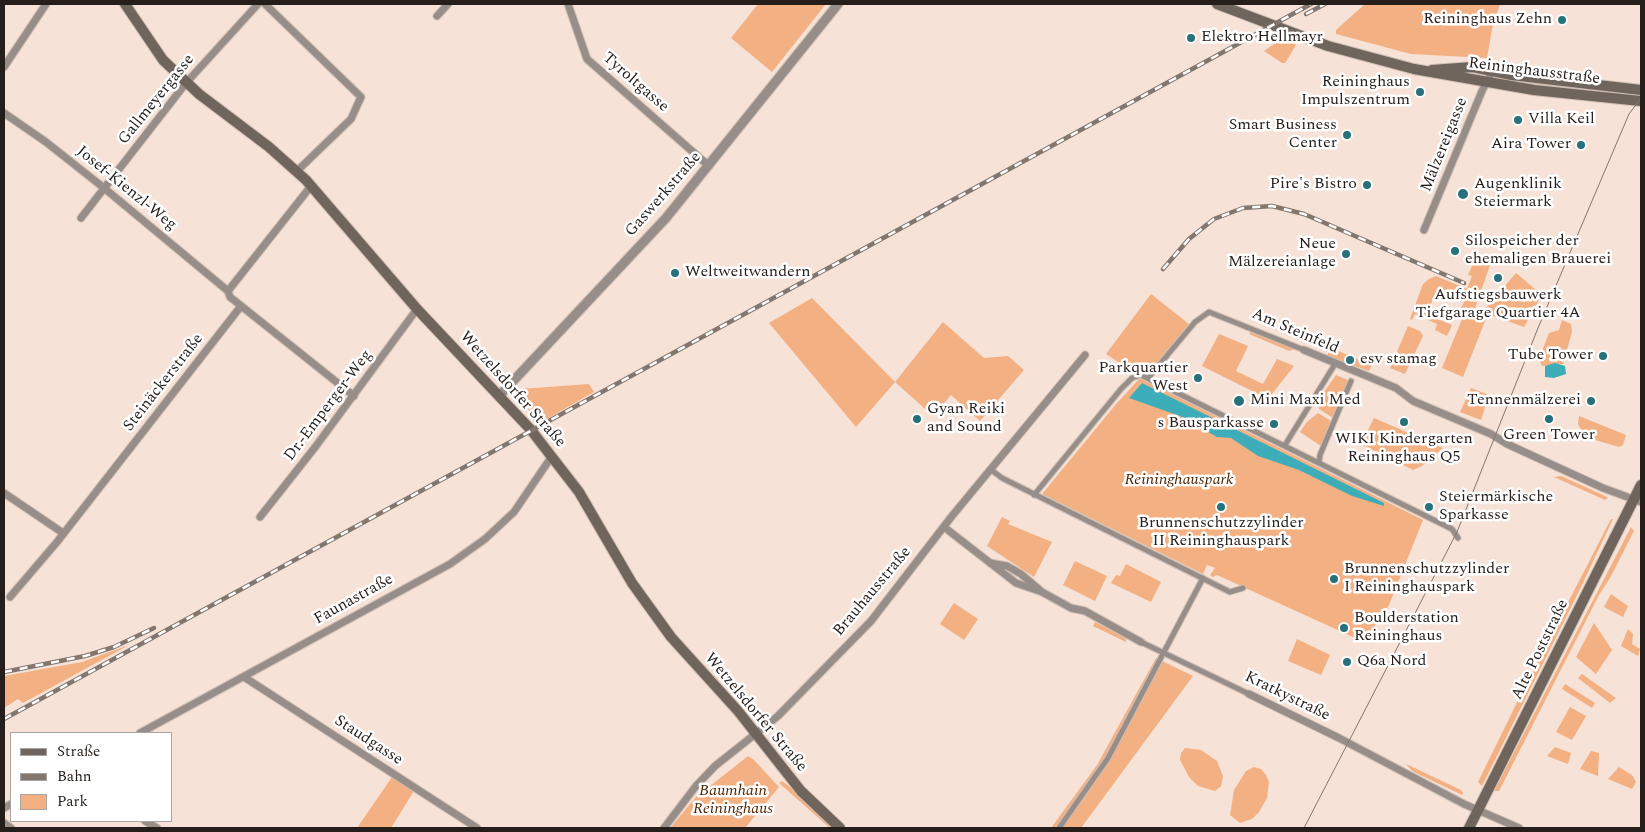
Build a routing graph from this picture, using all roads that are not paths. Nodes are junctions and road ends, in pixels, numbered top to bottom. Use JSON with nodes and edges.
{"nodes":[{"id":1,"x":46,"y":4,"type":"edge"},
{"id":2,"x":125,"y":4,"type":"edge"},
{"id":3,"x":258,"y":4,"type":"edge"},
{"id":4,"x":265,"y":4,"type":"edge"},
{"id":5,"x":448,"y":4,"type":"edge"},
{"id":6,"x":568,"y":4,"type":"edge"},
{"id":7,"x":838,"y":4,"type":"edge"},
{"id":8,"x":1217,"y":4,"type":"edge"},
{"id":9,"x":437,"y":16,"type":"dead end"},
{"id":10,"x":4,"y":67,"type":"edge"},
{"id":11,"x":1493,"y":70,"type":"junction"},
{"id":12,"x":1423,"y":71,"type":"junction"},
{"id":13,"x":1487,"y":82,"type":"junction"},
{"id":14,"x":186,"y":83,"type":"junction"},
{"id":15,"x":1641,"y":90,"type":"edge"},
{"id":16,"x":1641,"y":101,"type":"edge"},
{"id":17,"x":4,"y":113,"type":"edge"},
{"id":18,"x":709,"y":166,"type":"junction"},
{"id":19,"x":297,"y":171,"type":"junction"},
{"id":20,"x":311,"y":186,"type":"junction"},
{"id":21,"x":104,"y":188,"type":"junction"},
{"id":22,"x":82,"y":218,"type":"dead end"},
{"id":23,"x":1424,"y":230,"type":"dead end"},
{"id":24,"x":228,"y":291,"type":"junction"},
{"id":25,"x":241,"y":306,"type":"junction"},
{"id":26,"x":417,"y":309,"type":"junction"},
{"id":27,"x":1304,"y":350,"type":"joint"},
{"id":28,"x":1084,"y":355,"type":"dead end"},
{"id":29,"x":1335,"y":364,"type":"junction"},
{"id":30,"x":1149,"y":377,"type":"junction"},
{"id":31,"x":1351,"y":381,"type":"dead end"},
{"id":32,"x":500,"y":395,"type":"junction"},
{"id":33,"x":354,"y":396,"type":"junction"},
{"id":34,"x":1285,"y":445,"type":"junction"},
{"id":35,"x":552,"y":456,"type":"junction"},
{"id":36,"x":1319,"y":462,"type":"junction"},
{"id":37,"x":990,"y":469,"type":"junction"},
{"id":38,"x":1641,"y":485,"type":"edge"},
{"id":39,"x":4,"y":493,"type":"edge"},
{"id":40,"x":1034,"y":495,"type":"junction"},
{"id":41,"x":1637,"y":501,"type":"edge"},
{"id":42,"x":260,"y":517,"type":"dead end"},
{"id":43,"x":944,"y":527,"type":"junction"},
{"id":44,"x":63,"y":533,"type":"junction"},
{"id":45,"x":1458,"y":538,"type":"dead end"},
{"id":46,"x":990,"y":563,"type":"junction"},
{"id":47,"x":1203,"y":578,"type":"junction"},
{"id":48,"x":1243,"y":588,"type":"dead end"},
{"id":49,"x":1042,"y":592,"type":"junction"},
{"id":50,"x":10,"y":597,"type":"dead end"},
{"id":51,"x":1141,"y":642,"type":"joint"},
{"id":52,"x":1164,"y":654,"type":"junction"},
{"id":53,"x":244,"y":677,"type":"junction"},
{"id":54,"x":1249,"y":694,"type":"joint"},
{"id":55,"x":142,"y":732,"type":"edge"},
{"id":56,"x":756,"y":733,"type":"junction"},
{"id":57,"x":1477,"y":809,"type":"junction"},
{"id":58,"x":4,"y":823,"type":"edge"},
{"id":59,"x":11,"y":828,"type":"edge"},
{"id":60,"x":477,"y":828,"type":"edge"},
{"id":61,"x":664,"y":828,"type":"edge"},
{"id":62,"x":840,"y":828,"type":"edge"},
{"id":63,"x":1059,"y":828,"type":"edge"},
{"id":64,"x":1469,"y":828,"type":"edge"},
{"id":65,"x":1520,"y":828,"type":"edge"}],
"edges":[{"from":1,"to":10,"type":"street"},
{"from":2,"to":14,"type":"main road","name":"Wetzelsdorfer Straße"},
{"from":3,"to":14,"type":"street","name":"Gallmeyergasse"},
{"from":4,"to":19,"type":"street"},
{"from":5,"to":9,"type":"street"},
{"from":6,"to":18,"type":"street","name":"Tyroltgasse"},
{"from":7,"to":18,"type":"street","name":"Gaswerkstraße"},
{"from":8,"to":12,"type":"main road","name":"Reininghausstraße"},
{"from":11,"to":12,"type":"main road","name":"Reininghausstraße"},
{"from":11,"to":13,"type":"street","name":"Mälzereigasse"},
{"from":11,"to":15,"type":"main road","name":"Reininghausstraße"},
{"from":12,"to":13,"type":"main road","name":"Reininghausstraße"},
{"from":13,"to":16,"type":"main road","name":"Reininghausstraße"},
{"from":13,"to":23,"type":"street","name":"Mälzereigasse"},
{"from":14,"to":19,"type":"main road","name":"Wetzelsdorfer Straße"},
{"from":14,"to":21,"type":"street","name":"Gallmeyergasse"},
{"from":17,"to":21,"type":"street","name":"Josef-Kienzl-Weg"},
{"from":18,"to":32,"type":"street","name":"Gaswerkstraße"},
{"from":19,"to":20,"type":"main road","name":"Wetzelsdorfer Straße"},
{"from":20,"to":24,"type":"street"},
{"from":20,"to":26,"type":"main road","name":"Wetzelsdorfer Straße"},
{"from":21,"to":22,"type":"street","name":"Gallmeyergasse"},
{"from":21,"to":24,"type":"street","name":"Josef-Kienzl-Weg"},
{"from":24,"to":25,"type":"street"},
{"from":25,"to":33,"type":"street"},
{"from":25,"to":44,"type":"street","name":"Steinäckerstraße"},
{"from":26,"to":32,"type":"main road","name":"Wetzelsdorfer Straße"},
{"from":26,"to":33,"type":"street","name":"Dr.-Emperger-Weg"},
{"from":27,"to":29,"type":"street","name":"Am Steinfeld"},
{"from":27,"to":30,"type":"street","name":"Am Steinfeld"},
{"from":28,"to":37,"type":"street","name":"Brauhausstraße"},
{"from":29,"to":34,"type":"street"},
{"from":29,"to":41,"type":"street","name":"Am Steinfeld"},
{"from":30,"to":34,"type":"street"},
{"from":30,"to":40,"type":"street"},
{"from":31,"to":36,"type":"street"},
{"from":32,"to":35,"type":"main road","name":"Wetzelsdorfer Straße"},
{"from":33,"to":42,"type":"street","name":"Dr.-Emperger-Weg"},
{"from":34,"to":36,"type":"street"},
{"from":35,"to":53,"type":"street","name":"Faunastraße"},
{"from":35,"to":56,"type":"main road","name":"Wetzelsdorfer Straße"},
{"from":36,"to":45,"type":"street"},
{"from":37,"to":40,"type":"street"},
{"from":37,"to":43,"type":"street","name":"Brauhausstraße"},
{"from":38,"to":41,"type":"main road","name":"Alte Poststraße"},
{"from":39,"to":44,"type":"street"},
{"from":40,"to":47,"type":"street"},
{"from":41,"to":57,"type":"main road","name":"Alte Poststraße"},
{"from":43,"to":46,"type":"street","name":"Kratkystraße"},
{"from":43,"to":56,"type":"street","name":"Brauhausstraße"},
{"from":44,"to":50,"type":"street","name":"Steinäckerstraße"},
{"from":46,"to":49,"type":"street","name":"Kratkystraße"},
{"from":46,"to":49,"type":"street","name":"Kratkystraße"},
{"from":47,"to":48,"type":"street"},
{"from":47,"to":52,"type":"street"},
{"from":49,"to":51,"type":"street","name":"Kratkystraße"},
{"from":51,"to":52,"type":"street","name":"Kratkystraße"},
{"from":52,"to":54,"type":"street","name":"Kratkystraße"},
{"from":52,"to":63,"type":"street"},
{"from":53,"to":55,"type":"street","name":"Faunastraße"},
{"from":53,"to":60,"type":"street","name":"Staudgasse"},
{"from":54,"to":57,"type":"street","name":"Kratkystraße"},
{"from":56,"to":61,"type":"street","name":"Brauhausstraße"},
{"from":56,"to":62,"type":"main road","name":"Wetzelsdorfer Straße"},
{"from":57,"to":64,"type":"main road","name":"Alte Poststraße"},
{"from":57,"to":65,"type":"street","name":"Kratkystraße"},
{"from":58,"to":59,"type":"street"}]}
